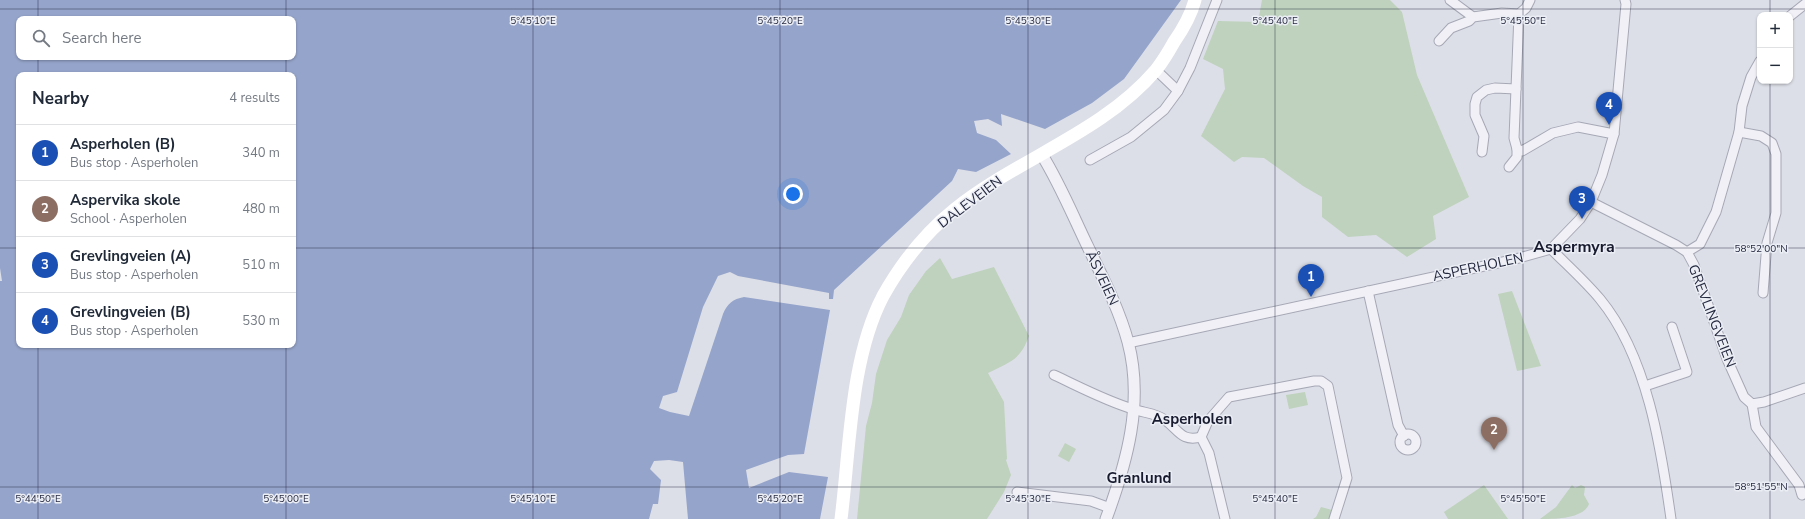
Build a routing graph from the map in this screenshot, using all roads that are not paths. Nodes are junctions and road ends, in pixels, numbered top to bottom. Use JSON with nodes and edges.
{"nodes":[{"id":1,"x":1195,"y":0,"type":"edge"},
{"id":2,"x":1217,"y":0,"type":"edge"},
{"id":3,"x":1450,"y":0,"type":"edge"},
{"id":4,"x":1530,"y":0,"type":"edge"},
{"id":5,"x":1624,"y":0,"type":"edge"},
{"id":6,"x":1805,"y":4,"type":"edge"},
{"id":7,"x":1518,"y":14,"type":"junction"},
{"id":8,"x":1793,"y":14,"type":"edge"},
{"id":9,"x":1473,"y":17,"type":"junction"},
{"id":10,"x":1439,"y":41,"type":"dead end"},
{"id":11,"x":1757,"y":66,"type":"edge"},
{"id":12,"x":1156,"y":70,"type":"junction"},
{"id":13,"x":1516,"y":89,"type":"junction"},
{"id":14,"x":1178,"y":91,"type":"junction"},
{"id":15,"x":1739,"y":132,"type":"junction"},
{"id":16,"x":1614,"y":134,"type":"junction"},
{"id":17,"x":1517,"y":149,"type":"junction"},
{"id":18,"x":1482,"y":152,"type":"dead end"},
{"id":19,"x":1042,"y":155,"type":"junction"},
{"id":20,"x":1090,"y":160,"type":"dead end"},
{"id":21,"x":1509,"y":167,"type":"dead end"},
{"id":22,"x":1591,"y":202,"type":"junction"},
{"id":23,"x":1551,"y":249,"type":"junction"},
{"id":24,"x":1687,"y":252,"type":"junction"},
{"id":25,"x":1368,"y":291,"type":"junction"},
{"id":26,"x":1764,"y":293,"type":"dead end"},
{"id":27,"x":1672,"y":327,"type":"dead end"},
{"id":28,"x":1128,"y":342,"type":"junction"},
{"id":29,"x":1054,"y":375,"type":"dead end"},
{"id":30,"x":1645,"y":386,"type":"junction"},
{"id":31,"x":1805,"y":388,"type":"edge"},
{"id":32,"x":1752,"y":404,"type":"junction"},
{"id":33,"x":1134,"y":410,"type":"junction"},
{"id":34,"x":1404,"y":436,"type":"dead end"},
{"id":35,"x":1201,"y":438,"type":"junction"},
{"id":36,"x":1017,"y":492,"type":"dead end"},
{"id":37,"x":1802,"y":495,"type":"dead end"},
{"id":38,"x":1110,"y":508,"type":"junction"},
{"id":39,"x":841,"y":519,"type":"edge"},
{"id":40,"x":1106,"y":519,"type":"edge"},
{"id":41,"x":1225,"y":519,"type":"edge"},
{"id":42,"x":1334,"y":519,"type":"edge"},
{"id":43,"x":1671,"y":519,"type":"edge"}],
"edges":[{"from":1,"to":12,"type":"main road","name":"DALEVEIEN"},
{"from":2,"to":14,"type":"street"},
{"from":3,"to":9,"type":"street"},
{"from":4,"to":7,"type":"street"},
{"from":5,"to":16,"type":"street","name":"ASPERHOLEN"},
{"from":6,"to":8,"type":"street"},
{"from":7,"to":9,"type":"street"},
{"from":7,"to":13,"type":"street"},
{"from":9,"to":10,"type":"street"},
{"from":11,"to":15,"type":"street"},
{"from":12,"to":14,"type":"street"},
{"from":12,"to":19,"type":"main road","name":"DALEVEIEN"},
{"from":13,"to":17,"type":"street"},
{"from":13,"to":18,"type":"street"},
{"from":14,"to":20,"type":"street"},
{"from":15,"to":24,"type":"street"},
{"from":15,"to":26,"type":"street"},
{"from":16,"to":17,"type":"street"},
{"from":16,"to":22,"type":"street","name":"ASPERHOLEN"},
{"from":17,"to":21,"type":"street"},
{"from":19,"to":28,"type":"street","name":"ÅSVEIEN"},
{"from":19,"to":39,"type":"main road","name":"DALEVEIEN"},
{"from":22,"to":23,"type":"street","name":"ASPERHOLEN"},
{"from":22,"to":24,"type":"street","name":"GREVLINGVEIEN"},
{"from":23,"to":25,"type":"street","name":"ASPERHOLEN"},
{"from":23,"to":30,"type":"street"},
{"from":24,"to":32,"type":"street","name":"GREVLINGVEIEN"},
{"from":25,"to":28,"type":"street","name":"ASPERHOLEN"},
{"from":25,"to":34,"type":"street"},
{"from":27,"to":30,"type":"street"},
{"from":28,"to":33,"type":"street","name":"ÅSVEIEN"},
{"from":29,"to":33,"type":"street"},
{"from":30,"to":43,"type":"street"},
{"from":31,"to":32,"type":"street"},
{"from":32,"to":37,"type":"street"},
{"from":33,"to":35,"type":"street"},
{"from":33,"to":38,"type":"street","name":"ÅSVEIEN"},
{"from":35,"to":41,"type":"street"},
{"from":35,"to":42,"type":"street"},
{"from":36,"to":38,"type":"street"},
{"from":38,"to":40,"type":"street","name":"ÅSVEIEN"}]}
